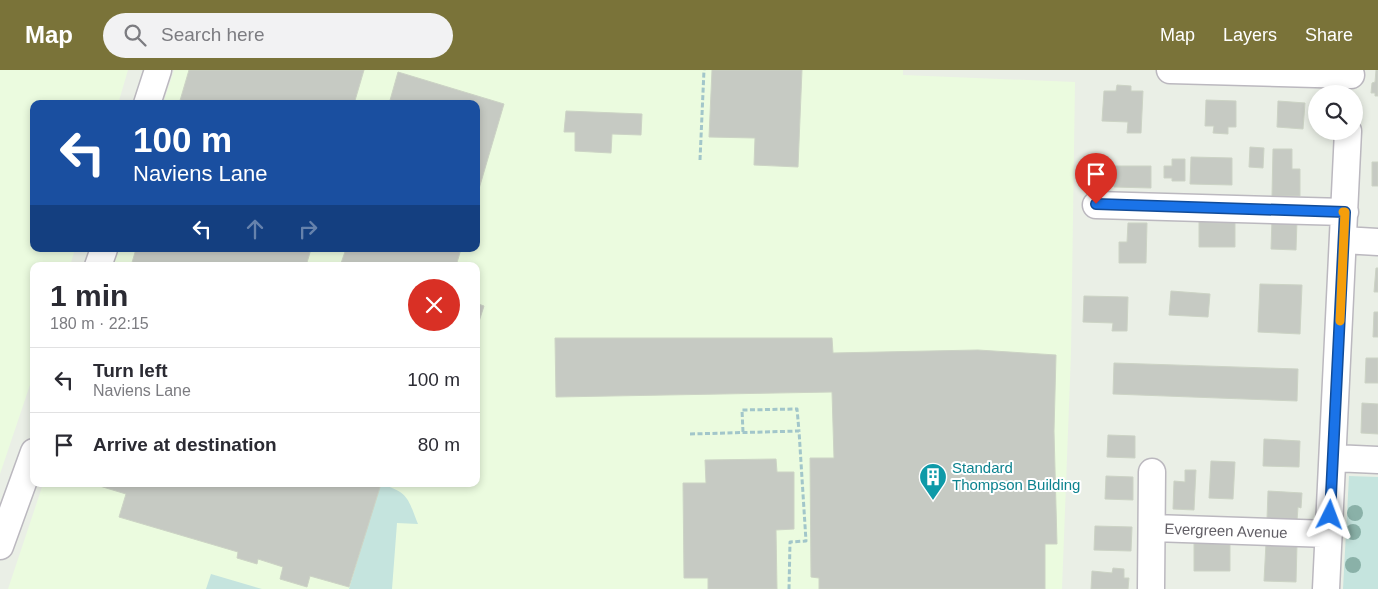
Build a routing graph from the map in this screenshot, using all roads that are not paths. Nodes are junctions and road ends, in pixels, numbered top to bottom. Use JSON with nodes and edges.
{"nodes":[{"id":1,"x":158,"y":70,"type":"edge"},
{"id":2,"x":1170,"y":70,"type":"edge"},
{"id":3,"x":1351,"y":80,"type":"edge"},
{"id":4,"x":148,"y":100,"type":"edge"},
{"id":5,"x":1348,"y":140,"type":"edge"},
{"id":6,"x":1096,"y":204,"type":"dead end"},
{"id":7,"x":1345,"y":212,"type":"junction"},
{"id":8,"x":1343,"y":240,"type":"junction"},
{"id":9,"x":1378,"y":242,"type":"edge"},
{"id":10,"x":1333,"y":458,"type":"junction"},
{"id":11,"x":1378,"y":460,"type":"edge"},
{"id":12,"x":30,"y":463,"type":"edge"},
{"id":13,"x":1152,"y":472,"type":"dead end"},
{"id":14,"x":1153,"y":528,"type":"junction"},
{"id":15,"x":1329,"y":534,"type":"junction"},
{"id":16,"x":0,"y":546,"type":"edge"},
{"id":17,"x":1151,"y":589,"type":"edge"},
{"id":18,"x":1326,"y":589,"type":"edge"}],
"edges":[{"from":1,"to":4,"type":"street"},
{"from":2,"to":3,"type":"street"},
{"from":5,"to":7,"type":"street"},
{"from":6,"to":7,"type":"street"},
{"from":7,"to":8,"type":"street"},
{"from":8,"to":9,"type":"street"},
{"from":8,"to":10,"type":"street"},
{"from":10,"to":11,"type":"street"},
{"from":10,"to":15,"type":"street"},
{"from":12,"to":16,"type":"street"},
{"from":13,"to":14,"type":"street","name":"Evergreen Avenue"},
{"from":14,"to":15,"type":"street","name":"Evergreen Avenue"},
{"from":14,"to":17,"type":"street","name":"Evergreen Avenue"},
{"from":15,"to":18,"type":"street"}]}
